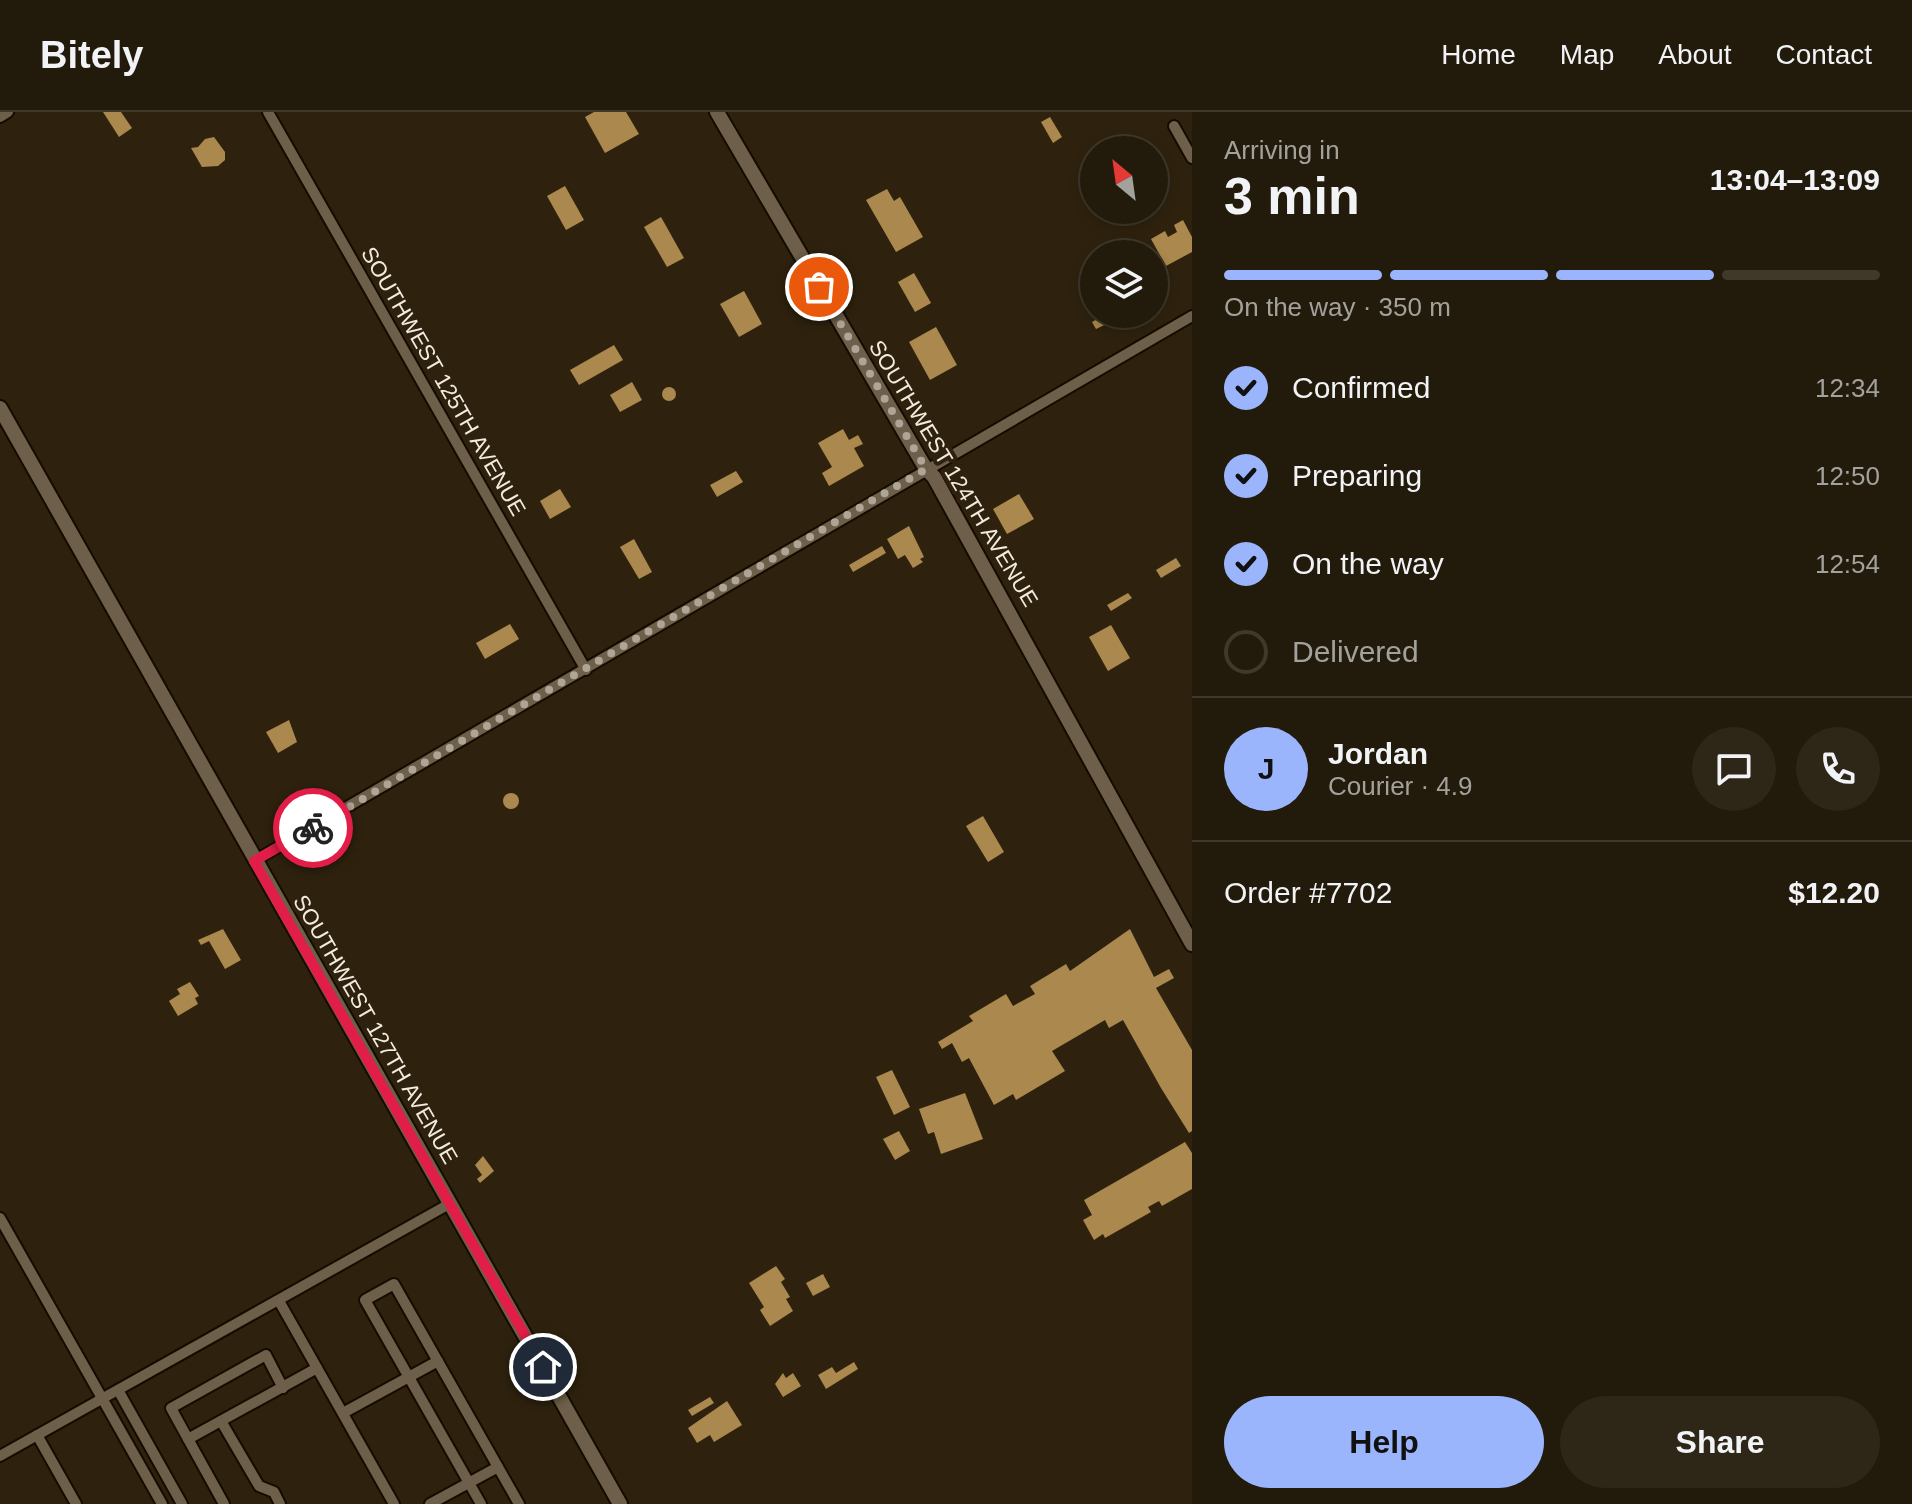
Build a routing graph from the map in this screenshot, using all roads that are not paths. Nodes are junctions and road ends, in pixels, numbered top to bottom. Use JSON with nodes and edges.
{"nodes":[{"id":1,"x":8,"y":112,"type":"edge"},
{"id":2,"x":268,"y":112,"type":"edge"},
{"id":3,"x":717,"y":112,"type":"edge"},
{"id":4,"x":0,"y":117,"type":"edge"},
{"id":5,"x":1174,"y":126,"type":"dead end"},
{"id":6,"x":1192,"y":158,"type":"edge"},
{"id":7,"x":1192,"y":316,"type":"edge"},
{"id":8,"x":0,"y":408,"type":"edge"},
{"id":9,"x":926,"y":469,"type":"junction"},
{"id":10,"x":586,"y":670,"type":"junction"},
{"id":11,"x":254,"y":861,"type":"junction"},
{"id":12,"x":1192,"y":944,"type":"edge"},
{"id":13,"x":451,"y":1203,"type":"junction"},
{"id":14,"x":0,"y":1218,"type":"edge"},
{"id":15,"x":279,"y":1301,"type":"junction"},
{"id":16,"x":438,"y":1361,"type":"junction"},
{"id":17,"x":317,"y":1368,"type":"junction"},
{"id":18,"x":409,"y":1377,"type":"junction"},
{"id":19,"x":283,"y":1388,"type":"junction"},
{"id":20,"x":118,"y":1390,"type":"junction"},
{"id":21,"x":102,"y":1399,"type":"junction"},
{"id":22,"x":343,"y":1413,"type":"junction"},
{"id":23,"x":221,"y":1421,"type":"junction"},
{"id":24,"x":37,"y":1435,"type":"junction"},
{"id":25,"x":188,"y":1439,"type":"junction"},
{"id":26,"x":0,"y":1456,"type":"edge"},
{"id":27,"x":498,"y":1467,"type":"junction"},
{"id":28,"x":468,"y":1483,"type":"junction"},
{"id":29,"x":76,"y":1504,"type":"edge"},
{"id":30,"x":162,"y":1504,"type":"edge"},
{"id":31,"x":182,"y":1504,"type":"edge"},
{"id":32,"x":224,"y":1504,"type":"edge"},
{"id":33,"x":280,"y":1504,"type":"edge"},
{"id":34,"x":394,"y":1504,"type":"edge"},
{"id":35,"x":430,"y":1504,"type":"edge"},
{"id":36,"x":481,"y":1504,"type":"edge"},
{"id":37,"x":519,"y":1504,"type":"edge"},
{"id":38,"x":620,"y":1504,"type":"edge"}],
"edges":[{"from":1,"to":4,"type":"street"},
{"from":2,"to":10,"type":"street","name":"SOUTHWEST 125TH AVENUE"},
{"from":3,"to":9,"type":"street","name":"SOUTHWEST 124TH AVENUE"},
{"from":5,"to":6,"type":"street"},
{"from":7,"to":9,"type":"street"},
{"from":8,"to":11,"type":"street","name":"SOUTHWEST 127TH AVENUE"},
{"from":9,"to":10,"type":"street"},
{"from":9,"to":12,"type":"street","name":"SOUTHWEST 124TH AVENUE"},
{"from":10,"to":11,"type":"street"},
{"from":11,"to":13,"type":"street","name":"SOUTHWEST 127TH AVENUE"},
{"from":13,"to":15,"type":"street"},
{"from":13,"to":38,"type":"street","name":"SOUTHWEST 127TH AVENUE"},
{"from":14,"to":21,"type":"street"},
{"from":15,"to":17,"type":"street"},
{"from":15,"to":20,"type":"street"},
{"from":16,"to":18,"type":"street"},
{"from":16,"to":18,"type":"street"},
{"from":16,"to":27,"type":"street"},
{"from":17,"to":19,"type":"street"},
{"from":17,"to":22,"type":"street"},
{"from":18,"to":22,"type":"street"},
{"from":18,"to":28,"type":"street"},
{"from":19,"to":23,"type":"street"},
{"from":19,"to":25,"type":"street"},
{"from":20,"to":21,"type":"street"},
{"from":20,"to":31,"type":"street"},
{"from":21,"to":24,"type":"street"},
{"from":21,"to":30,"type":"street"},
{"from":22,"to":34,"type":"street"},
{"from":23,"to":25,"type":"street"},
{"from":23,"to":33,"type":"street"},
{"from":24,"to":26,"type":"street"},
{"from":24,"to":29,"type":"street"},
{"from":25,"to":32,"type":"street"},
{"from":27,"to":28,"type":"street"},
{"from":27,"to":37,"type":"street"},
{"from":28,"to":35,"type":"street"},
{"from":28,"to":36,"type":"street"}]}
